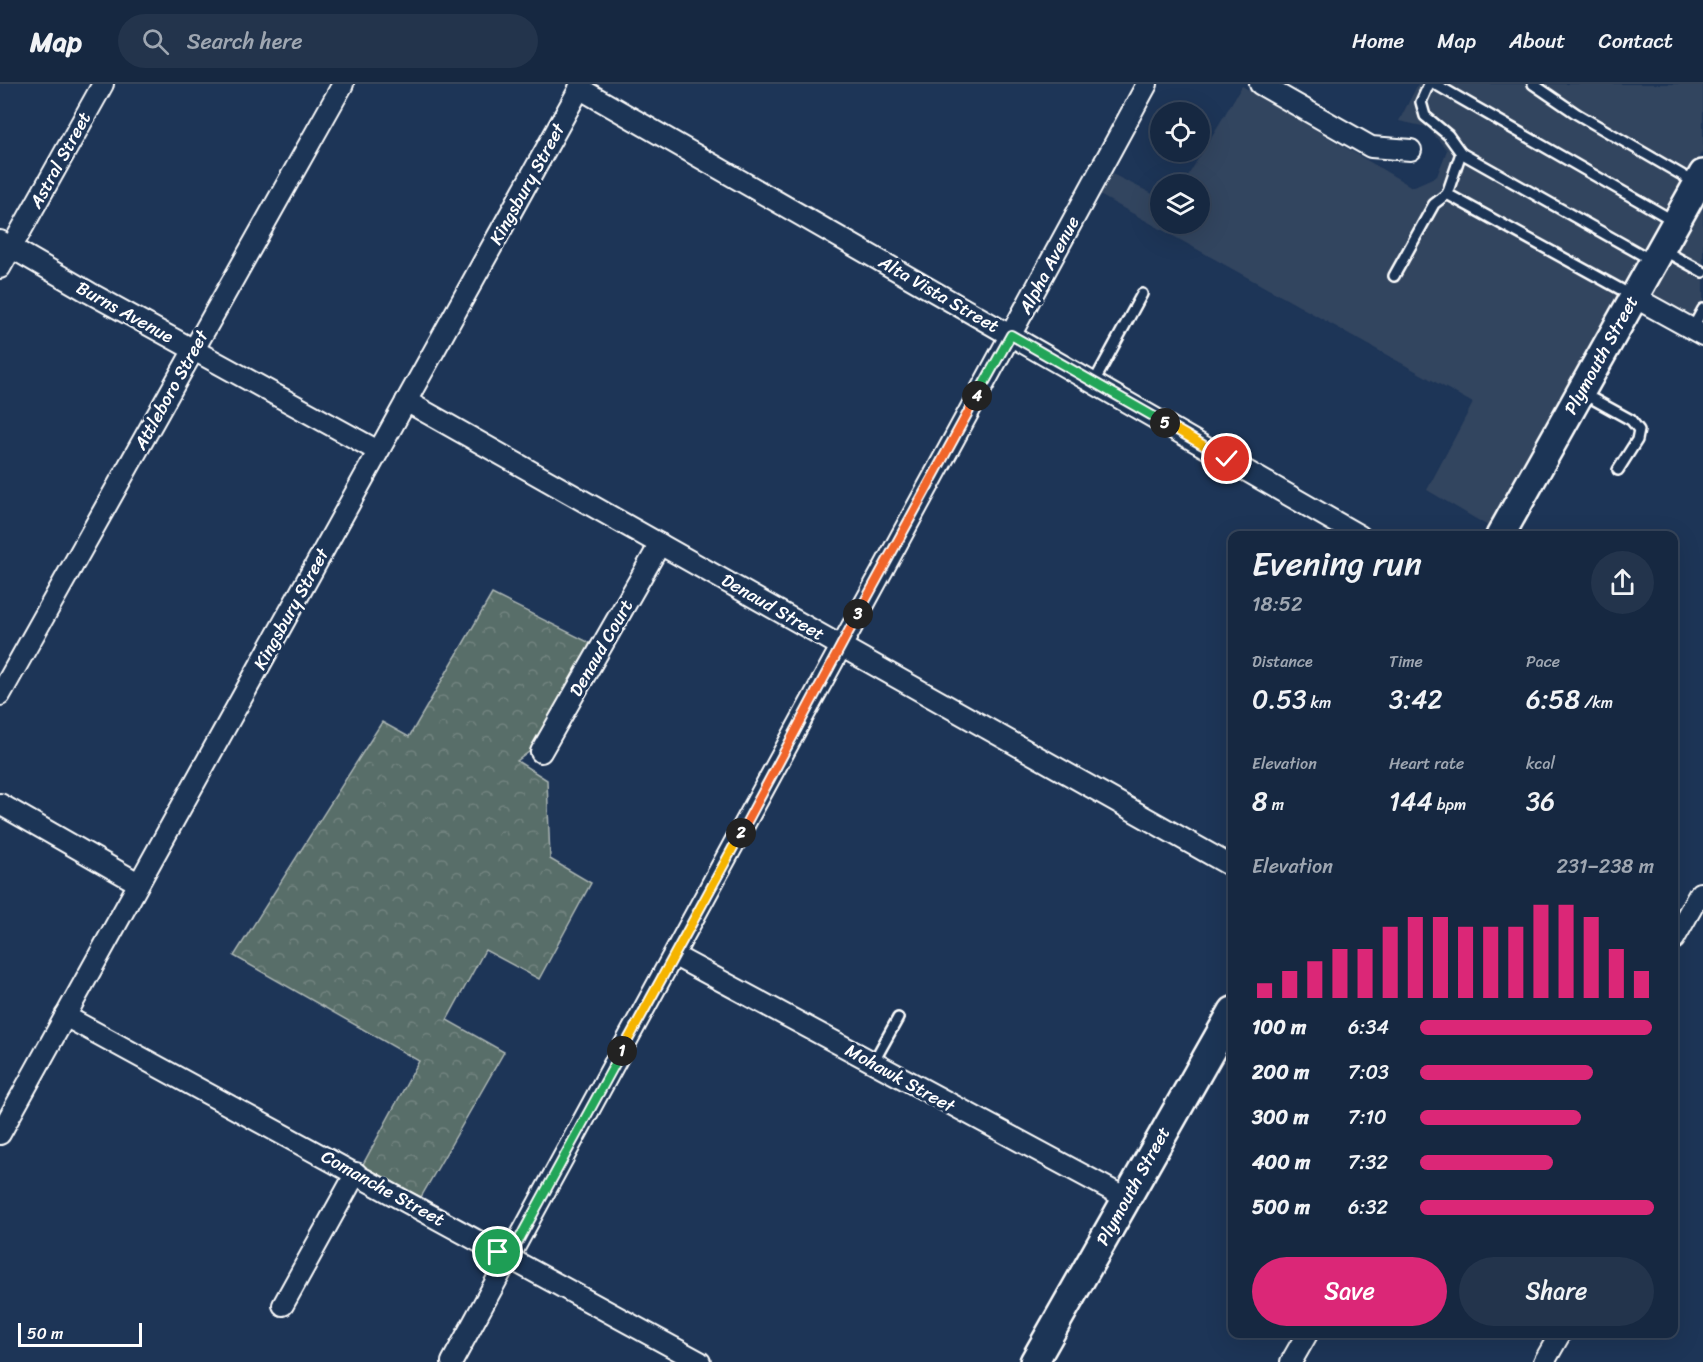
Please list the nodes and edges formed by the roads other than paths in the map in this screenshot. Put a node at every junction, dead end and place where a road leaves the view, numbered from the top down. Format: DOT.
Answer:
graph roads {
  1 [pos="103,84"];
  2 [pos="343,84"];
  3 [pos="1147,84"];
  4 [pos="1260,84"];
  5 [pos="1429,84"];
  6 [pos="1435,84"];
  7 [pos="1533,84"];
  8 [pos="581,86"];
  9 [pos="1412,150"];
  10 [pos="1461,153"];
  11 [pos="1700,179"];
  12 [pos="1447,194"];
  13 [pos="1676,222"];
  14 [pos="6,244"];
  15 [pos="1658,255"];
  16 [pos="0,268"];
  17 [pos="1703,272"];
  18 [pos="1394,276"];
  19 [pos="1142,294"];
  20 [pos="1634,297"];
  21 [pos="1703,309"];
  22 [pos="1697,332"];
  23 [pos="1011,335"];
  24 [pos="194,350"];
  25 [pos="1094,382"];
  26 [pos="1580,392"];
  27 [pos="406,401"];
  28 [pos="378,451"];
  29 [pos="1618,470"];
  30 [pos="1351,531"];
  31 [pos="1503,531"];
  32 [pos="660,544"];
  33 [pos="841,646"];
  34 [pos="0,696"];
  35 [pos="541,752"];
  36 [pos="0,804"];
  37 [pos="1228,864"];
  38 [pos="138,883"];
  39 [pos="1700,893"];
  40 [pos="1678,932"];
  41 [pos="675,956"];
  42 [pos="65,1016"];
  43 [pos="898,1018"];
  44 [pos="1228,1020"];
  45 [pos="873,1063"];
  46 [pos="0,1134"];
  47 [pos="356,1173"];
  48 [pos="1126,1198"];
  49 [pos="509,1258"];
  50 [pos="283,1305"];
  51 [pos="1305,1338"];
  52 [pos="1558,1338"];
  53 [pos="452,1362"];
  54 [pos="700,1362"];
  55 [pos="1034,1362"];
  56 [pos="1291,1362"];
  57 [pos="1544,1362"];
  1 -- 14 [label="street, Astral Street"];
  2 -- 24 [label="street, Attleboro Street"];
  3 -- 23 [label="street, Alpha Avenue"];
  4 -- 9 [label="street"];
  5 -- 10 [label="lane"];
  6 -- 13 [label="lane"];
  7 -- 11 [label="lane"];
  8 -- 23 [label="street, Alta Vista Street"];
  8 -- 27 [label="street, Kingsbury Street"];
  10 -- 12 [label="lane"];
  10 -- 15 [label="lane"];
  11 -- 13 [label="street, Plymouth Street"];
  12 -- 18 [label="lane"];
  12 -- 20 [label="lane"];
  13 -- 15 [label="street, Plymouth Street"];
  14 -- 16 [label="street, Astral Street"];
  14 -- 24 [label="street, Burns Avenue"];
  15 -- 17 [label="lane"];
  15 -- 20 [label="street, Plymouth Street"];
  19 -- 25 [label="lane"];
  20 -- 22 [label="street"];
  20 -- 26 [label="street, Plymouth Street"];
  21 -- 22 [label="lane"];
  23 -- 25 [label="street, Alta Vista Street"];
  23 -- 33 [label="street, Alpha Avenue"];
  24 -- 28 [label="street, Burns Avenue"];
  24 -- 34 [label="street, Attleboro Street"];
  25 -- 30 [label="street, Alta Vista Street"];
  26 -- 29 [label="lane"];
  26 -- 31 [label="street, Plymouth Street"];
  27 -- 28 [label="street, Kingsbury Street"];
  27 -- 32 [label="street, Denaud Street"];
  28 -- 38 [label="street, Kingsbury Street"];
  32 -- 33 [label="street, Denaud Street"];
  32 -- 35 [label="street, Denaud Court"];
  33 -- 37 [label="street, Denaud Street"];
  33 -- 41 [label="street, Alpha Avenue"];
  36 -- 38 [label="street"];
  38 -- 42 [label="street, Kingsbury Street"];
  39 -- 40 [label="street"];
  41 -- 45 [label="street, Mohawk Street"];
  41 -- 49 [label="street, Alpha Avenue"];
  42 -- 46 [label="street, Kingsbury Street"];
  42 -- 47 [label="street, Comanche Street"];
  43 -- 45 [label="lane"];
  44 -- 48 [label="street, Plymouth Street"];
  45 -- 48 [label="street, Mohawk Street"];
  47 -- 49 [label="street, Comanche Street"];
  47 -- 50 [label="street"];
  48 -- 55 [label="street, Plymouth Street"];
  49 -- 53 [label="street, Alpha Avenue"];
  49 -- 54 [label="street, Comanche Street"];
  51 -- 56 [label="street"];
  52 -- 57 [label="street"];
}
